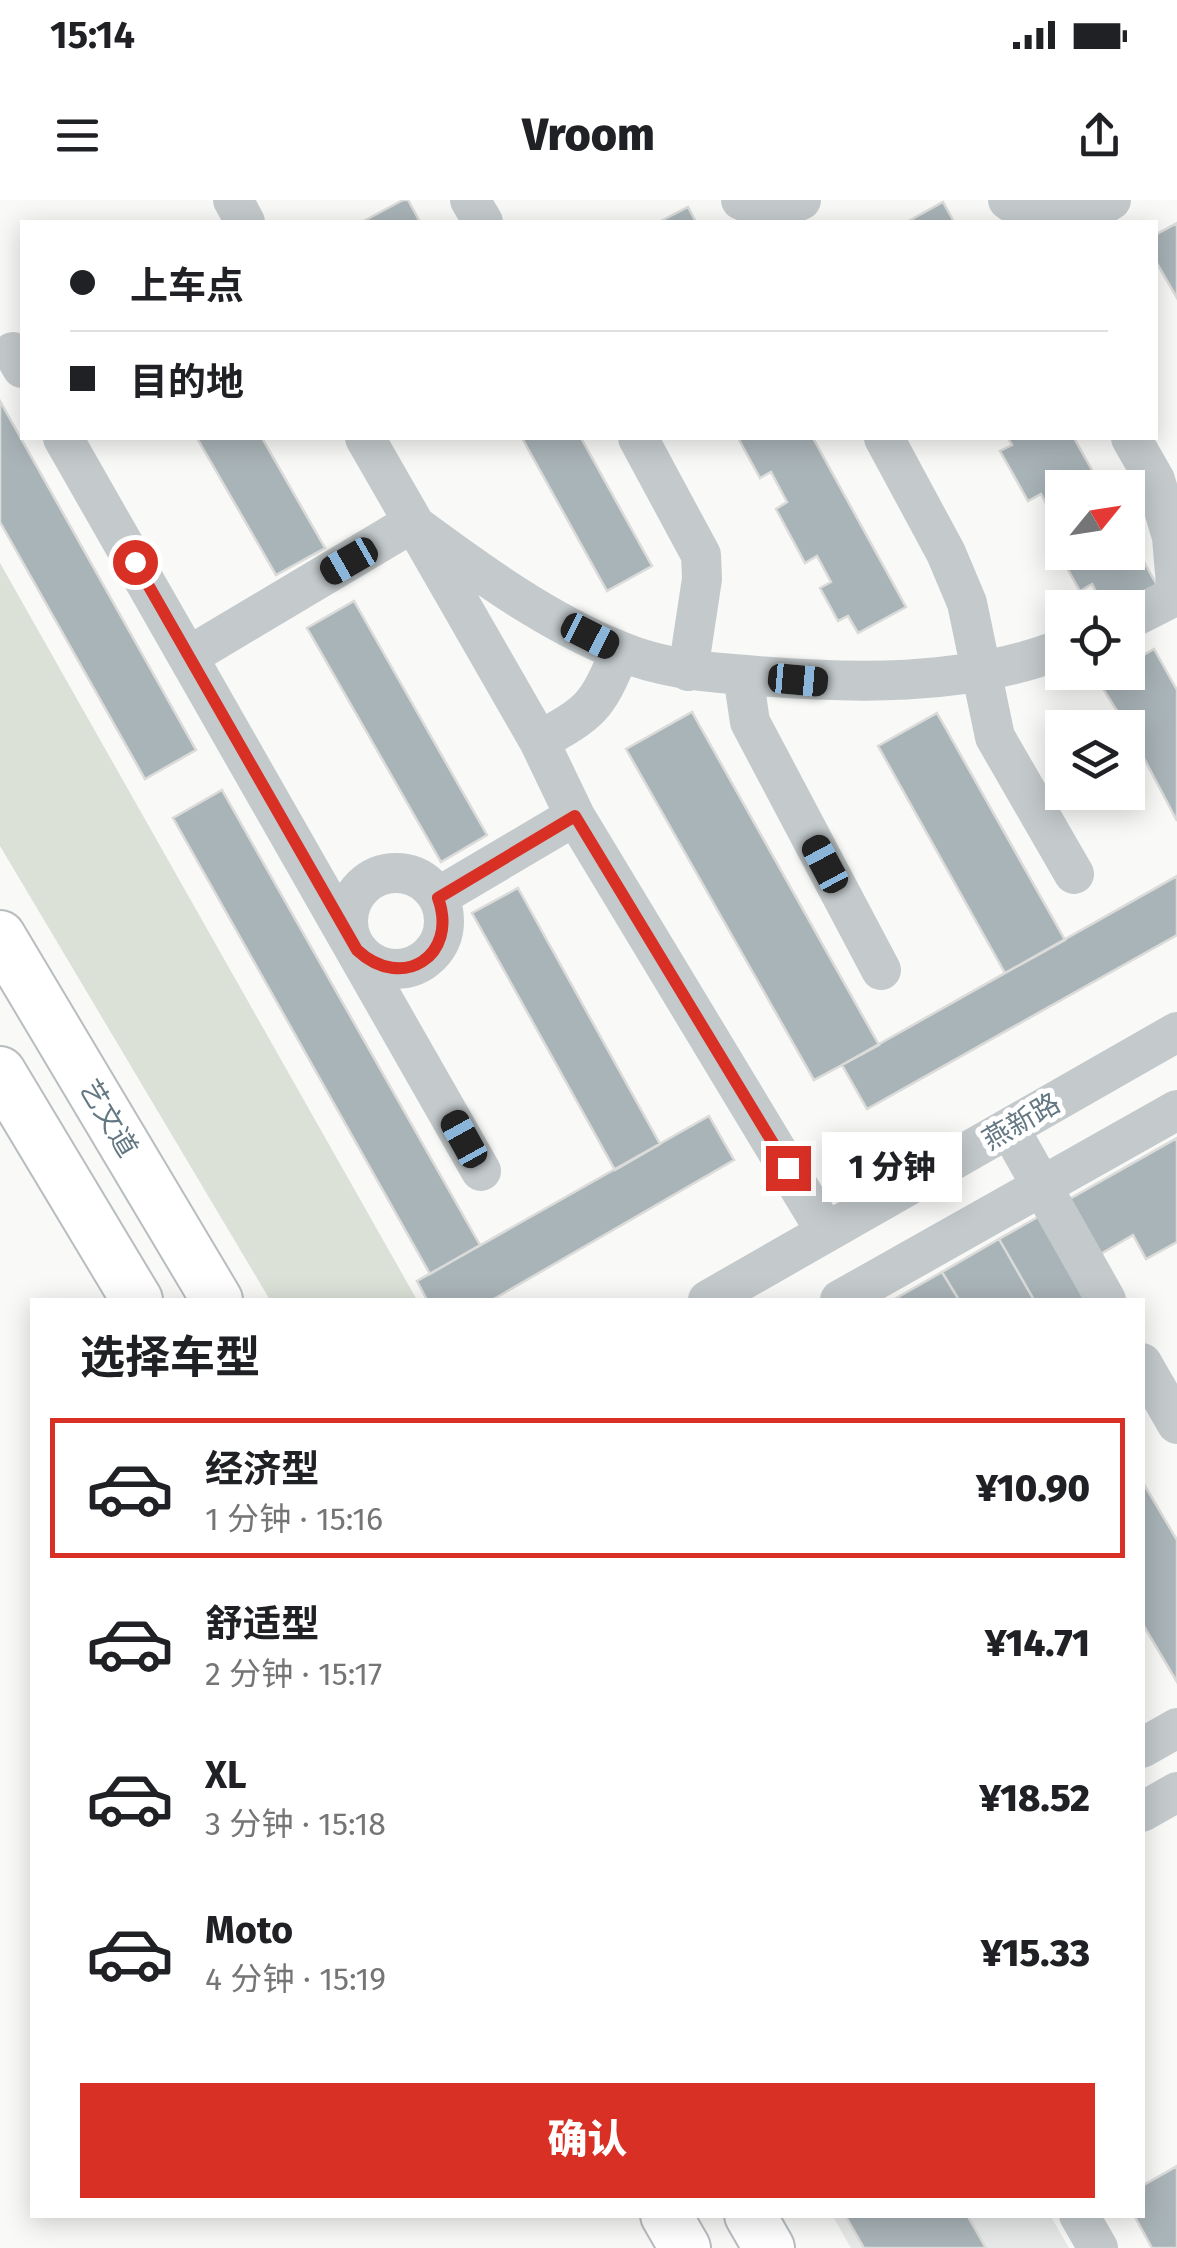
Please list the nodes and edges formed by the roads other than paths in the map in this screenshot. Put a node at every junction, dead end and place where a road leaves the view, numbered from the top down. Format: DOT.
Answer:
graph roads {
  1 [pos="741,200"];
  2 [pos="800,200"];
  3 [pos="1111,200"];
  4 [pos="1018,210"];
  5 [pos="64,440"];
  6 [pos="366,440"];
  7 [pos="639,440"];
  8 [pos="885,440"];
  9 [pos="1132,440"];
  10 [pos="412,523"];
  11 [pos="1177,596"];
  12 [pos="1145,612"];
  13 [pos="620,652"];
  14 [pos="1045,655"];
  15 [pos="190,656"];
  16 [pos="688,671"];
  17 [pos="980,672"];
  18 [pos="743,675"];
  19 [pos="539,741"];
  20 [pos="575,816"];
  21 [pos="1074,874"];
  22 [pos="438,898"];
  23 [pos="0,936"];
  24 [pos="357,950"];
  25 [pos="881,970"];
  26 [pos="1177,1032"];
  27 [pos="0,1072"];
  28 [pos="1177,1110"];
  29 [pos="1009,1128"];
  30 [pos="481,1171"];
  31 [pos="1042,1187"];
  32 [pos="826,1232"];
  33 [pos="720,1297"];
  34 [pos="136,1298"];
  35 [pos="216,1298"];
  36 [pos="844,1298"];
  37 [pos="1105,1298"];
  38 [pos="1177,1728"];
  39 [pos="1145,1746"];
  40 [pos="1177,1792"];
  41 [pos="1145,1810"];
  42 [pos="668,2218"];
  43 [pos="752,2218"];
  44 [pos="1081,2218"];
  45 [pos="684,2248"];
  46 [pos="769,2248"];
  47 [pos="1098,2248"];
  1 -- 2 [label="street"];
  3 -- 4 [label="street"];
  5 -- 15 [label="street"];
  6 -- 10 [label="street"];
  7 -- 16 [label="street"];
  8 -- 17 [label="street"];
  9 -- 11 [label="street"];
  10 -- 13 [label="street"];
  10 -- 15 [label="street"];
  10 -- 19 [label="street"];
  11 -- 12 [label="street"];
  13 -- 16 [label="street"];
  13 -- 19 [label="street"];
  14 -- 17 [label="street"];
  15 -- 24 [label="street"];
  16 -- 18 [label="street"];
  17 -- 18 [label="street"];
  17 -- 21 [label="street"];
  18 -- 25 [label="street"];
  19 -- 20 [label="street"];
  20 -- 22 [label="street"];
  20 -- 32 [label="street"];
  22 -- 24 [label="street"];
  22 -- 24 [label="street"];
  23 -- 35 [label="main road, 艺文道"];
  24 -- 30 [label="street"];
  26 -- 29 [label="street, 燕新路"];
  27 -- 34 [label="main road"];
  28 -- 31 [label="street"];
  29 -- 31 [label="street"];
  29 -- 32 [label="street, 燕新路"];
  31 -- 36 [label="street"];
  31 -- 37 [label="street"];
  32 -- 33 [label="street, 燕新路"];
  38 -- 39 [label="street"];
  40 -- 41 [label="street"];
  42 -- 45 [label="main road"];
  43 -- 46 [label="main road"];
  44 -- 47 [label="street"];
}
